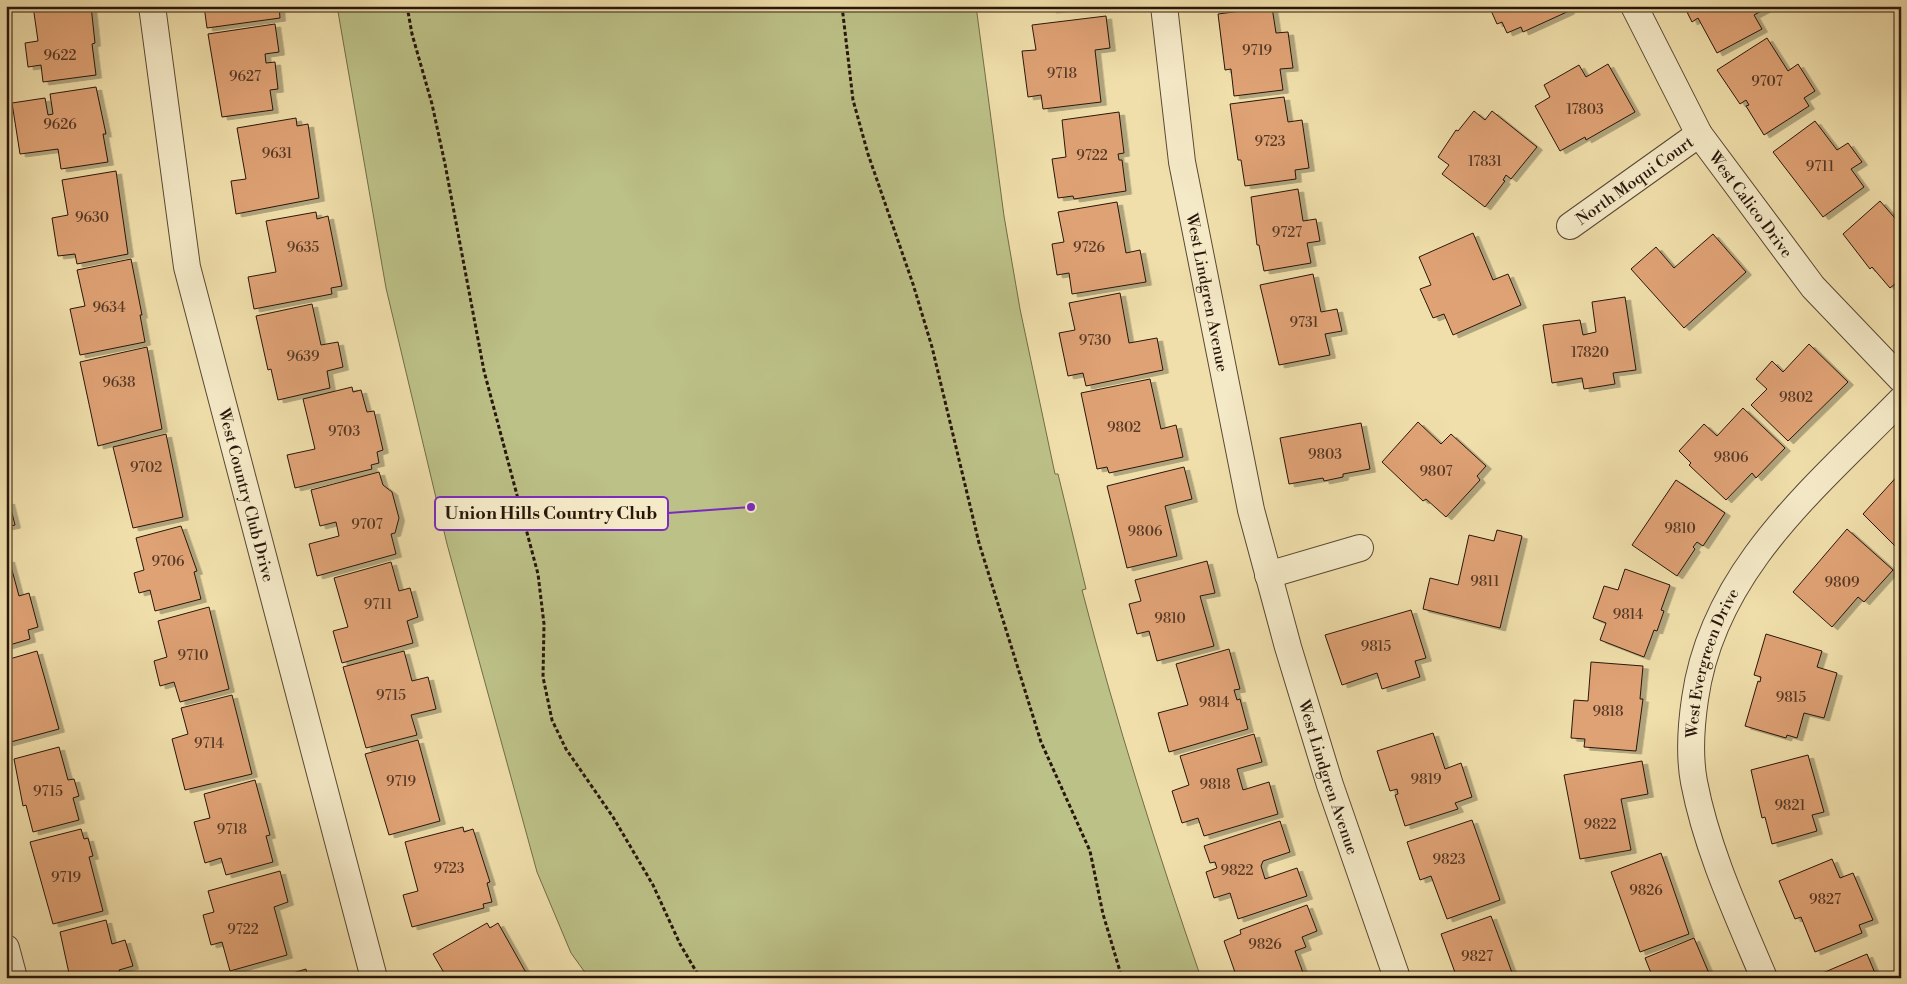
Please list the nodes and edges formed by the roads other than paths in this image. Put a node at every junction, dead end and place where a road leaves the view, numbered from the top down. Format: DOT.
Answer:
graph roads {
  1 [pos="152,6"];
  2 [pos="1164,6"];
  3 [pos="1634,6"];
  4 [pos="1698,134"];
  5 [pos="1570,226"];
  6 [pos="1901,379"];
  7 [pos="1901,400"];
  8 [pos="1360,548"];
  9 [pos="1268,574"];
  10 [pos="6,948"];
  11 [pos="14,978"];
  12 [pos="374,978"];
  13 [pos="1396,978"];
  14 [pos="1764,978"];
  1 -- 12 [label="street, West Country Club Drive"];
  2 -- 9 [label="street, West Lindgren Avenue"];
  3 -- 4 [label="street, West Calico Drive"];
  4 -- 5 [label="street, North Moqui Court"];
  4 -- 6 [label="street, West Calico Drive"];
  7 -- 14 [label="street, West Evergreen Drive"];
  8 -- 9 [label="street"];
  9 -- 13 [label="street, West Lindgren Avenue"];
  10 -- 11 [label="street"];
}
